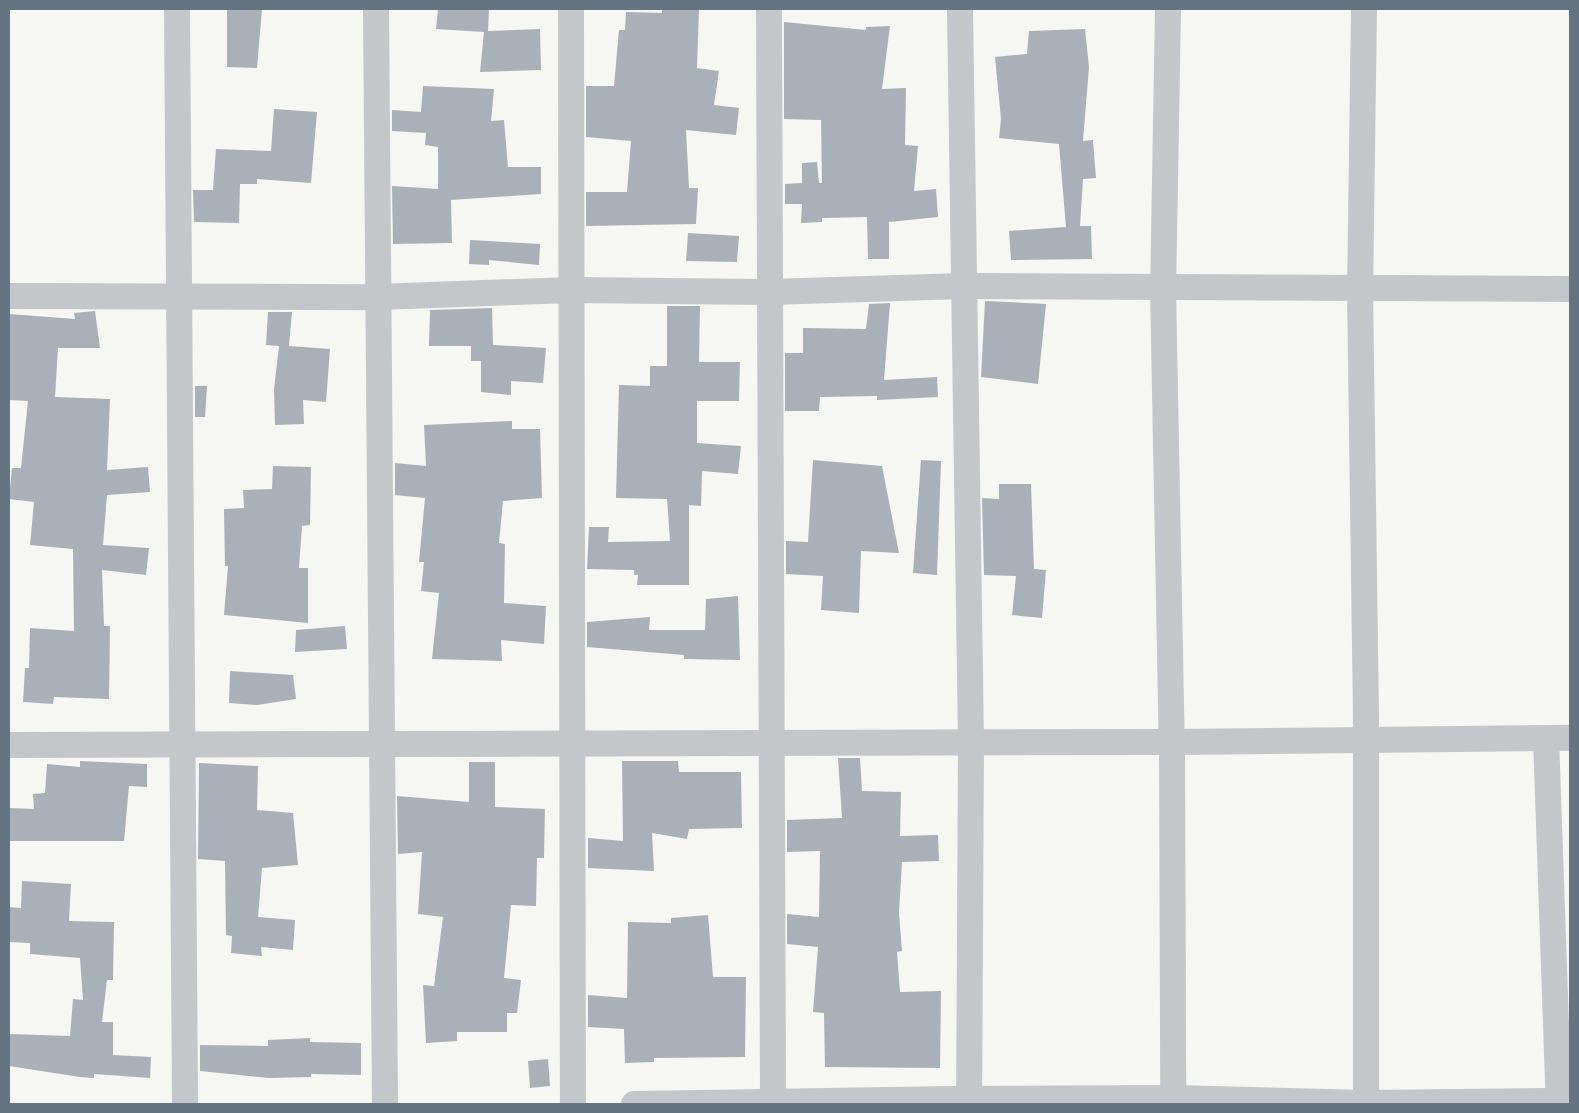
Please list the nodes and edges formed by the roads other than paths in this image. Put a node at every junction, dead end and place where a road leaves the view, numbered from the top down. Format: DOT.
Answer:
graph roads {
  1 [pos="177,9"];
  2 [pos="376,9"];
  3 [pos="571,9"];
  4 [pos="769,9"];
  5 [pos="960,9"];
  6 [pos="1168,9"];
  7 [pos="1364,9"];
  8 [pos="964,286"];
  9 [pos="1162,288"];
  10 [pos="1360,288"];
  11 [pos="571,290"];
  12 [pos="1570,290"];
  13 [pos="770,292"];
  14 [pos="178,295"];
  15 [pos="9,296"];
  16 [pos="377,297"];
  17 [pos="1558,738"];
  18 [pos="1366,740"];
  19 [pos="380,742"];
  20 [pos="771,742"];
  21 [pos="971,742"];
  22 [pos="1172,742"];
  23 [pos="183,743"];
  24 [pos="571,743"];
  25 [pos="9,745"];
  26 [pos="1173,1101"];
  27 [pos="969,1102"];
  28 [pos="1563,1102"];
  29 [pos="773,1103"];
  30 [pos="185,1104"];
  31 [pos="385,1104"];
  32 [pos="572,1104"];
  33 [pos="634,1104"];
  34 [pos="1366,1104"];
  1 -- 14 [label="street"];
  2 -- 16 [label="street"];
  3 -- 11 [label="street"];
  4 -- 13 [label="street"];
  5 -- 8 [label="street"];
  6 -- 9 [label="street"];
  7 -- 10 [label="street"];
  8 -- 9 [label="street"];
  8 -- 13 [label="street"];
  8 -- 21 [label="street"];
  9 -- 10 [label="street"];
  9 -- 22 [label="street"];
  10 -- 12 [label="street"];
  10 -- 18 [label="street"];
  11 -- 13 [label="street"];
  11 -- 16 [label="street"];
  11 -- 24 [label="street"];
  13 -- 20 [label="street"];
  14 -- 15 [label="street"];
  14 -- 16 [label="street"];
  14 -- 23 [label="street"];
  16 -- 19 [label="street"];
  17 -- 18 [label="street"];
  17 -- 28 [label="street"];
  18 -- 22 [label="street"];
  18 -- 34 [label="street"];
  19 -- 23 [label="street"];
  19 -- 24 [label="street"];
  19 -- 31 [label="street"];
  20 -- 21 [label="street"];
  20 -- 24 [label="street"];
  20 -- 29 [label="street"];
  21 -- 22 [label="street"];
  21 -- 27 [label="street"];
  22 -- 26 [label="street"];
  23 -- 25 [label="street"];
  23 -- 30 [label="street"];
  24 -- 32 [label="street"];
  26 -- 27 [label="street"];
  26 -- 34 [label="street"];
  27 -- 29 [label="street"];
  28 -- 34 [label="street"];
  29 -- 33 [label="street"];
}
